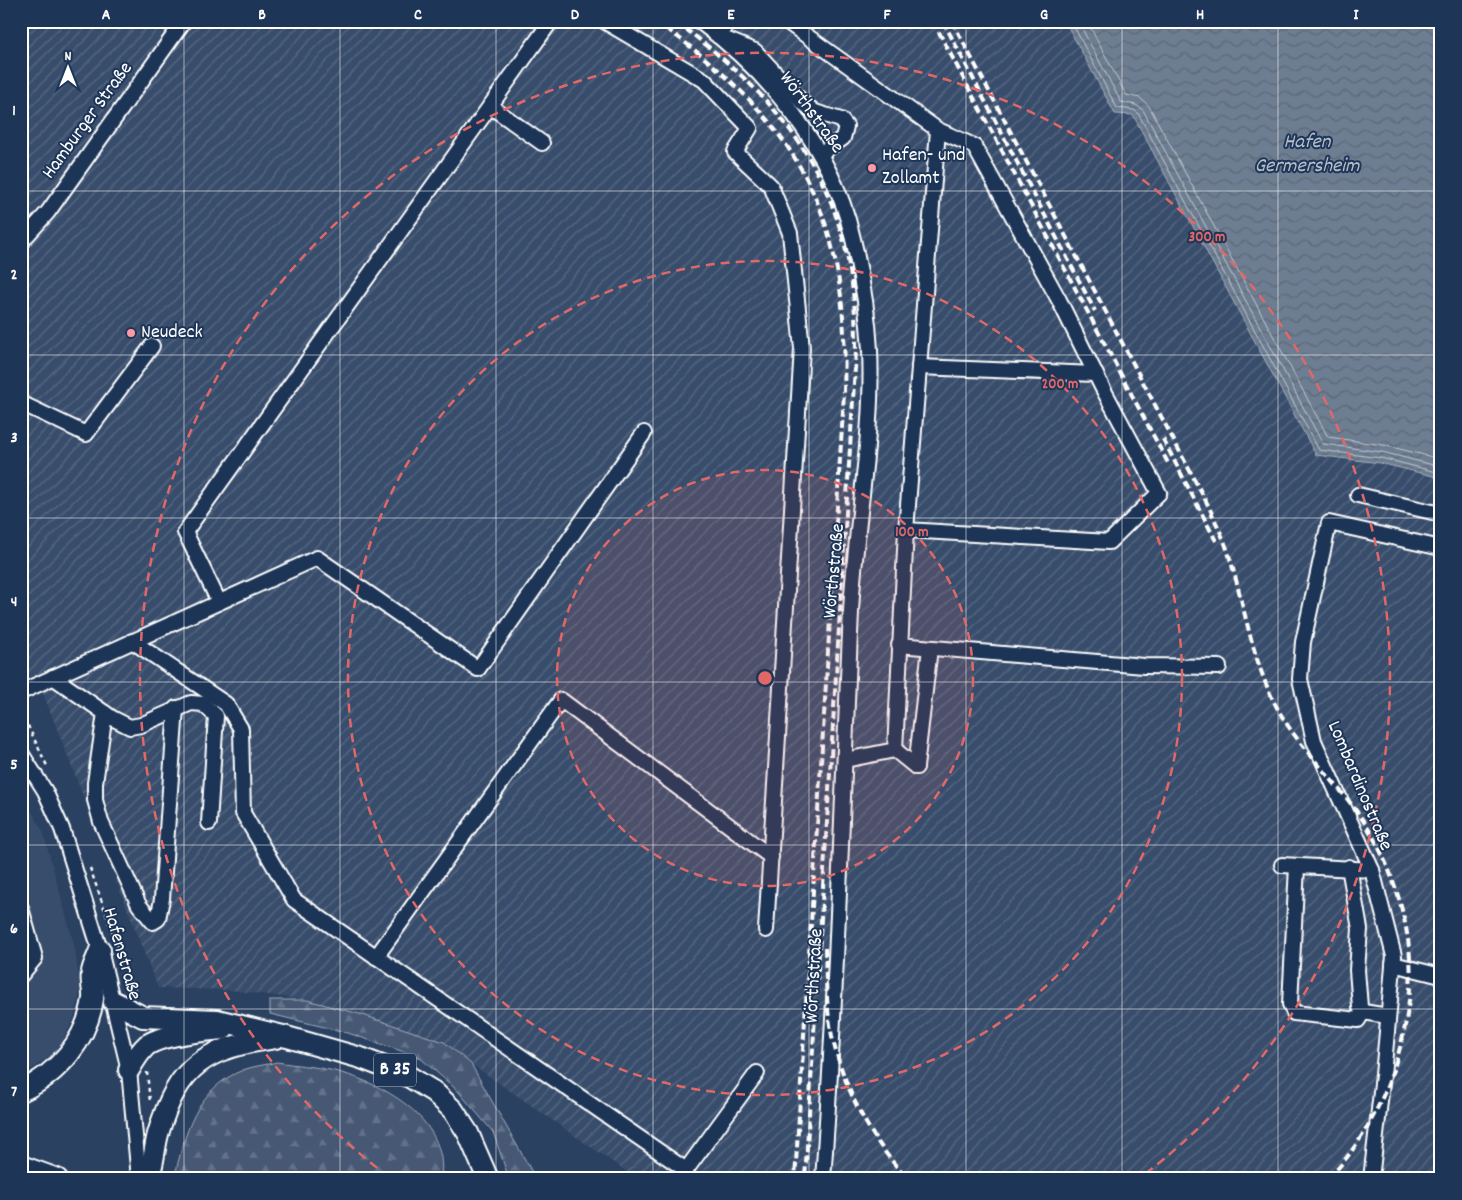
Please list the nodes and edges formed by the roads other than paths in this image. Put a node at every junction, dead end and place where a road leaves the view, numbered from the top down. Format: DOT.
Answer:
graph roads {
  1 [pos="184,21"];
  2 [pos="551,21"];
  3 [pos="604,21"];
  4 [pos="699,21"];
  5 [pos="730,21"];
  6 [pos="786,21"];
  7 [pos="718,36"];
  8 [pos="490,106"];
  9 [pos="938,130"];
  10 [pos="542,143"];
  11 [pos="820,154"];
  12 [pos="21,242"];
  13 [pos="152,346"];
  14 [pos="919,367"];
  15 [pos="1095,374"];
  16 [pos="21,403"];
  17 [pos="644,432"];
  18 [pos="1358,495"];
  19 [pos="1441,514"];
  20 [pos="906,530"];
  21 [pos="1441,548"];
  22 [pos="219,602"];
  23 [pos="132,642"];
  24 [pos="899,645"];
  25 [pos="930,648"];
  26 [pos="1218,667"];
  27 [pos="53,677"];
  28 [pos="21,692"];
  29 [pos="176,708"];
  30 [pos="105,713"];
  31 [pos="895,750"];
  32 [pos="21,753"];
  33 [pos="845,760"];
  34 [pos="209,823"];
  35 [pos="771,857"];
  36 [pos="1282,866"];
  37 [pos="1297,866"];
  38 [pos="1350,867"];
  39 [pos="1372,870"];
  40 [pos="21,908"];
  41 [pos="766,930"];
  42 [pos="100,950"];
  43 [pos="376,957"];
  44 [pos="1393,964"];
  45 [pos="21,975"];
  46 [pos="1441,976"];
  47 [pos="114,1002"];
  48 [pos="1363,1012"];
  49 [pos="1388,1016"];
  50 [pos="245,1027"];
  51 [pos="286,1037"];
  52 [pos="129,1070"];
  53 [pos="757,1073"];
  54 [pos="21,1091"];
  55 [pos="473,1146"];
  56 [pos="21,1166"];
  57 [pos="57,1179"];
  58 [pos="139,1179"];
  59 [pos="148,1179"];
  60 [pos="471,1179"];
  61 [pos="488,1179"];
  62 [pos="823,1179"];
  63 [pos="1371,1179"];
  1 -- 12 [label="street, Hamburger Straße"];
  2 -- 8 [label="street"];
  3 -- 35 [label="street"];
  4 -- 7 [label="street, Wörthstraße"];
  5 -- 7 [label="street"];
  6 -- 9 [label="street"];
  7 -- 11 [label="street, Wörthstraße"];
  7 -- 11 [label="street"];
  8 -- 10 [label="street"];
  8 -- 22 [label="street"];
  9 -- 14 [label="street"];
  9 -- 15 [label="street"];
  11 -- 33 [label="street, Wörthstraße"];
  13 -- 16 [label="street"];
  14 -- 15 [label="street"];
  14 -- 20 [label="street"];
  15 -- 20 [label="street"];
  17 -- 22 [label="street"];
  18 -- 19 [label="street"];
  20 -- 24 [label="street"];
  21 -- 39 [label="street, Lombardinostraße"];
  22 -- 23 [label="street"];
  23 -- 27 [label="street"];
  23 -- 43 [label="street"];
  24 -- 25 [label="street"];
  24 -- 31 [label="street"];
  25 -- 26 [label="street"];
  25 -- 31 [label="street"];
  27 -- 28 [label="street"];
  27 -- 30 [label="street"];
  29 -- 30 [label="street"];
  29 -- 30 [label="street"];
  29 -- 34 [label="street"];
  31 -- 33 [label="street"];
  32 -- 42 [label="street, Hafenstraße"];
  33 -- 62 [label="street, Wörthstraße"];
  35 -- 41 [label="street"];
  35 -- 43 [label="street"];
  36 -- 37 [label="street"];
  37 -- 38 [label="street"];
  37 -- 48 [label="street"];
  38 -- 39 [label="street"];
  38 -- 48 [label="street"];
  39 -- 44 [label="street, Lombardinostraße"];
  40 -- 45 [label="street"];
  42 -- 47 [label="street, Hafenstraße"];
  42 -- 54 [label="highway"];
  43 -- 53 [label="street"];
  44 -- 46 [label="street"];
  44 -- 49 [label="street, Lombardinostraße"];
  47 -- 50 [label="highway, B 35"];
  47 -- 52 [label="street, Hafenstraße"];
  48 -- 49 [label="street"];
  49 -- 63 [label="street, Lombardinostraße"];
  50 -- 51 [label="highway, B 35"];
  50 -- 52 [label="highway, B 35"];
  51 -- 55 [label="highway, B 35"];
  51 -- 59 [label="highway, B 35"];
  52 -- 58 [label="street, Hafenstraße"];
  55 -- 60 [label="highway, B 35"];
  55 -- 61 [label="highway, B 35"];
  56 -- 57 [label="highway"];
}
